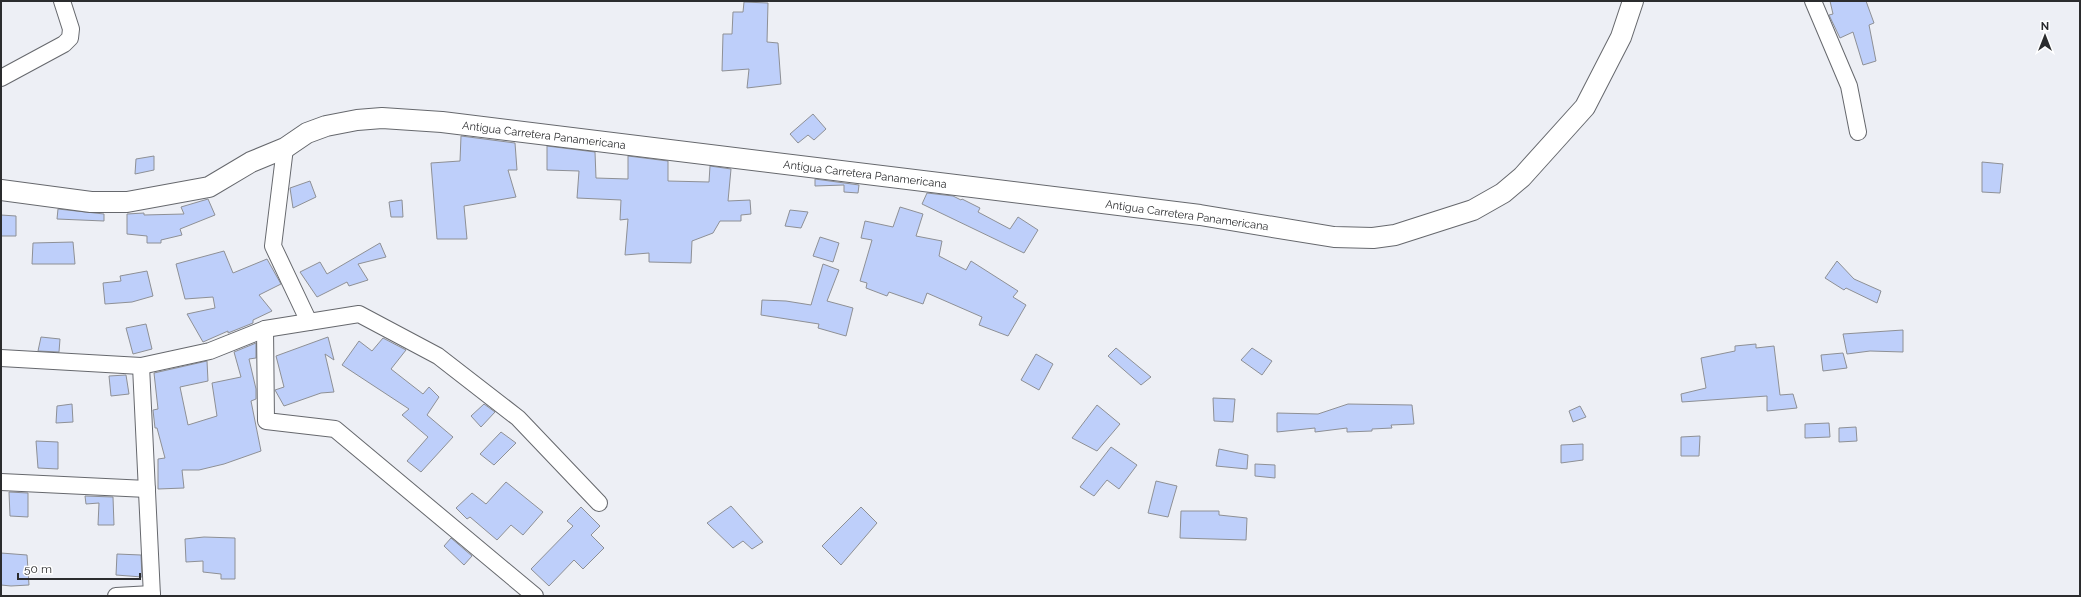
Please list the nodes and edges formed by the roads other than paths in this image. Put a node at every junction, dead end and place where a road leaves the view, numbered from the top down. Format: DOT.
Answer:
graph roads {
  1 [pos="62,1"];
  2 [pos="1632,1"];
  3 [pos="1812,1"];
  4 [pos="1,78"];
  5 [pos="1858,132"];
  6 [pos="284,148"];
  7 [pos="1,190"];
  8 [pos="309,322"];
  9 [pos="265,329"];
  10 [pos="1,358"];
  11 [pos="141,366"];
  12 [pos="1,482"];
  13 [pos="147,489"];
  14 [pos="599,503"];
  15 [pos="152,595"];
  16 [pos="116,596"];
  17 [pos="535,596"];
  1 -- 4 [label="street"];
  2 -- 6 [label="street, Antigua Carretera Panamericana"];
  3 -- 5 [label="street"];
  6 -- 7 [label="street, Antigua Carretera Panamericana"];
  6 -- 8 [label="street"];
  8 -- 9 [label="street"];
  8 -- 14 [label="street"];
  9 -- 11 [label="street"];
  9 -- 17 [label="street"];
  10 -- 11 [label="street"];
  11 -- 13 [label="street"];
  12 -- 13 [label="street"];
  13 -- 15 [label="street"];
  15 -- 16 [label="street"];
}
